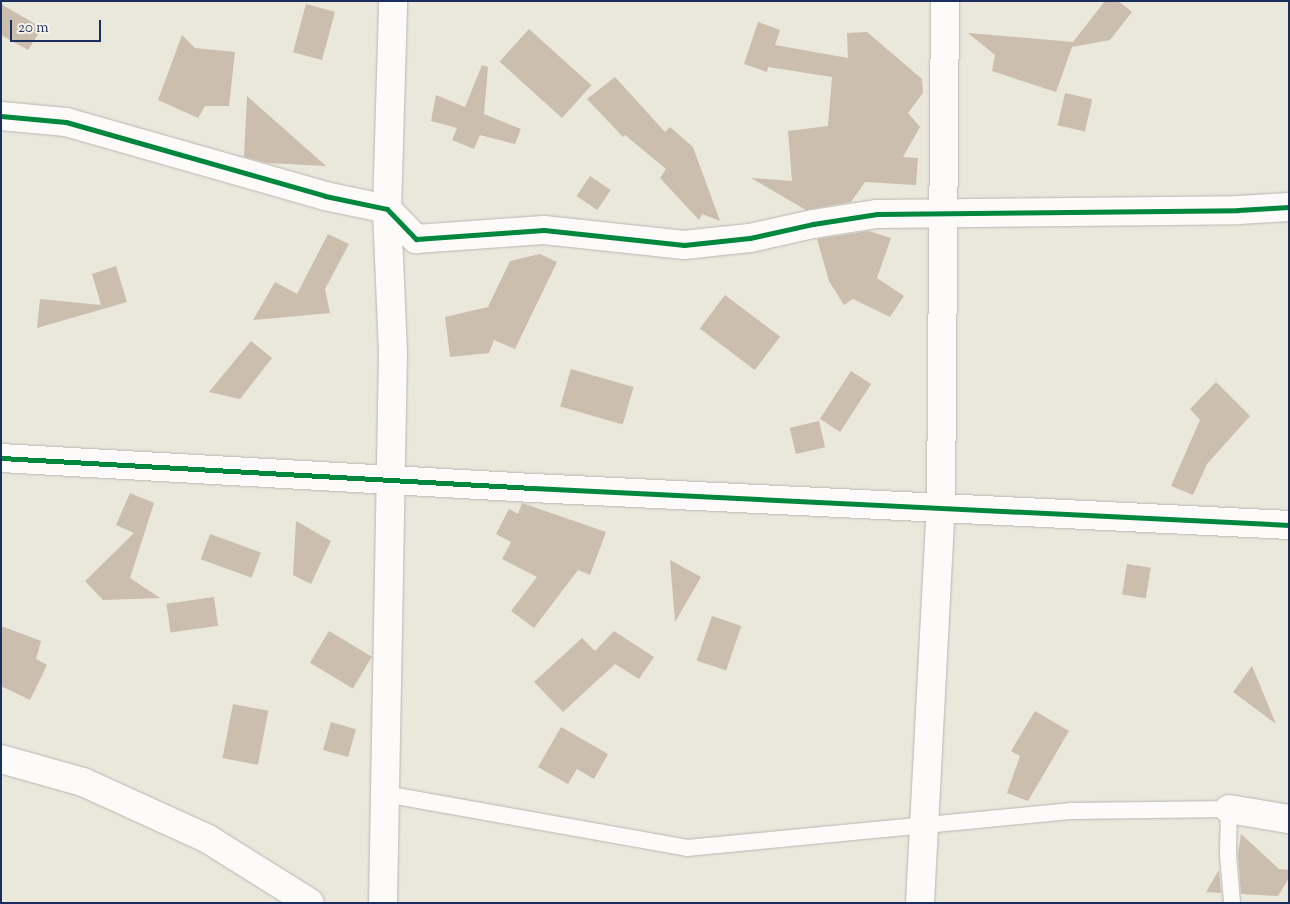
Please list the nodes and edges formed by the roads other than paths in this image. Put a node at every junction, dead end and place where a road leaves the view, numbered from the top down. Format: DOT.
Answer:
graph roads {
  1 [pos="393,1"];
  2 [pos="945,1"];
  3 [pos="1,116"];
  4 [pos="1289,207"];
  5 [pos="387,209"];
  6 [pos="942,214"];
  7 [pos="1,458"];
  8 [pos="391,480"];
  9 [pos="941,508"];
  10 [pos="1289,524"];
  11 [pos="1,759"];
  12 [pos="385,794"];
  13 [pos="1229,809"];
  14 [pos="1289,819"];
  15 [pos="924,827"];
  16 [pos="310,903"];
  17 [pos="383,903"];
  18 [pos="920,903"];
  19 [pos="1232,903"];
  1 -- 5 [label="street"];
  2 -- 6 [label="street"];
  3 -- 5 [label="street"];
  4 -- 6 [label="street"];
  5 -- 6 [label="street"];
  5 -- 8 [label="street"];
  6 -- 9 [label="street"];
  7 -- 8 [label="street"];
  8 -- 9 [label="street"];
  8 -- 12 [label="street"];
  9 -- 10 [label="street"];
  9 -- 15 [label="street"];
  11 -- 16 [label="street"];
  12 -- 15 [label="lane"];
  12 -- 17 [label="street"];
  13 -- 14 [label="street"];
  13 -- 15 [label="lane"];
  13 -- 19 [label="lane"];
  15 -- 18 [label="street"];
}
